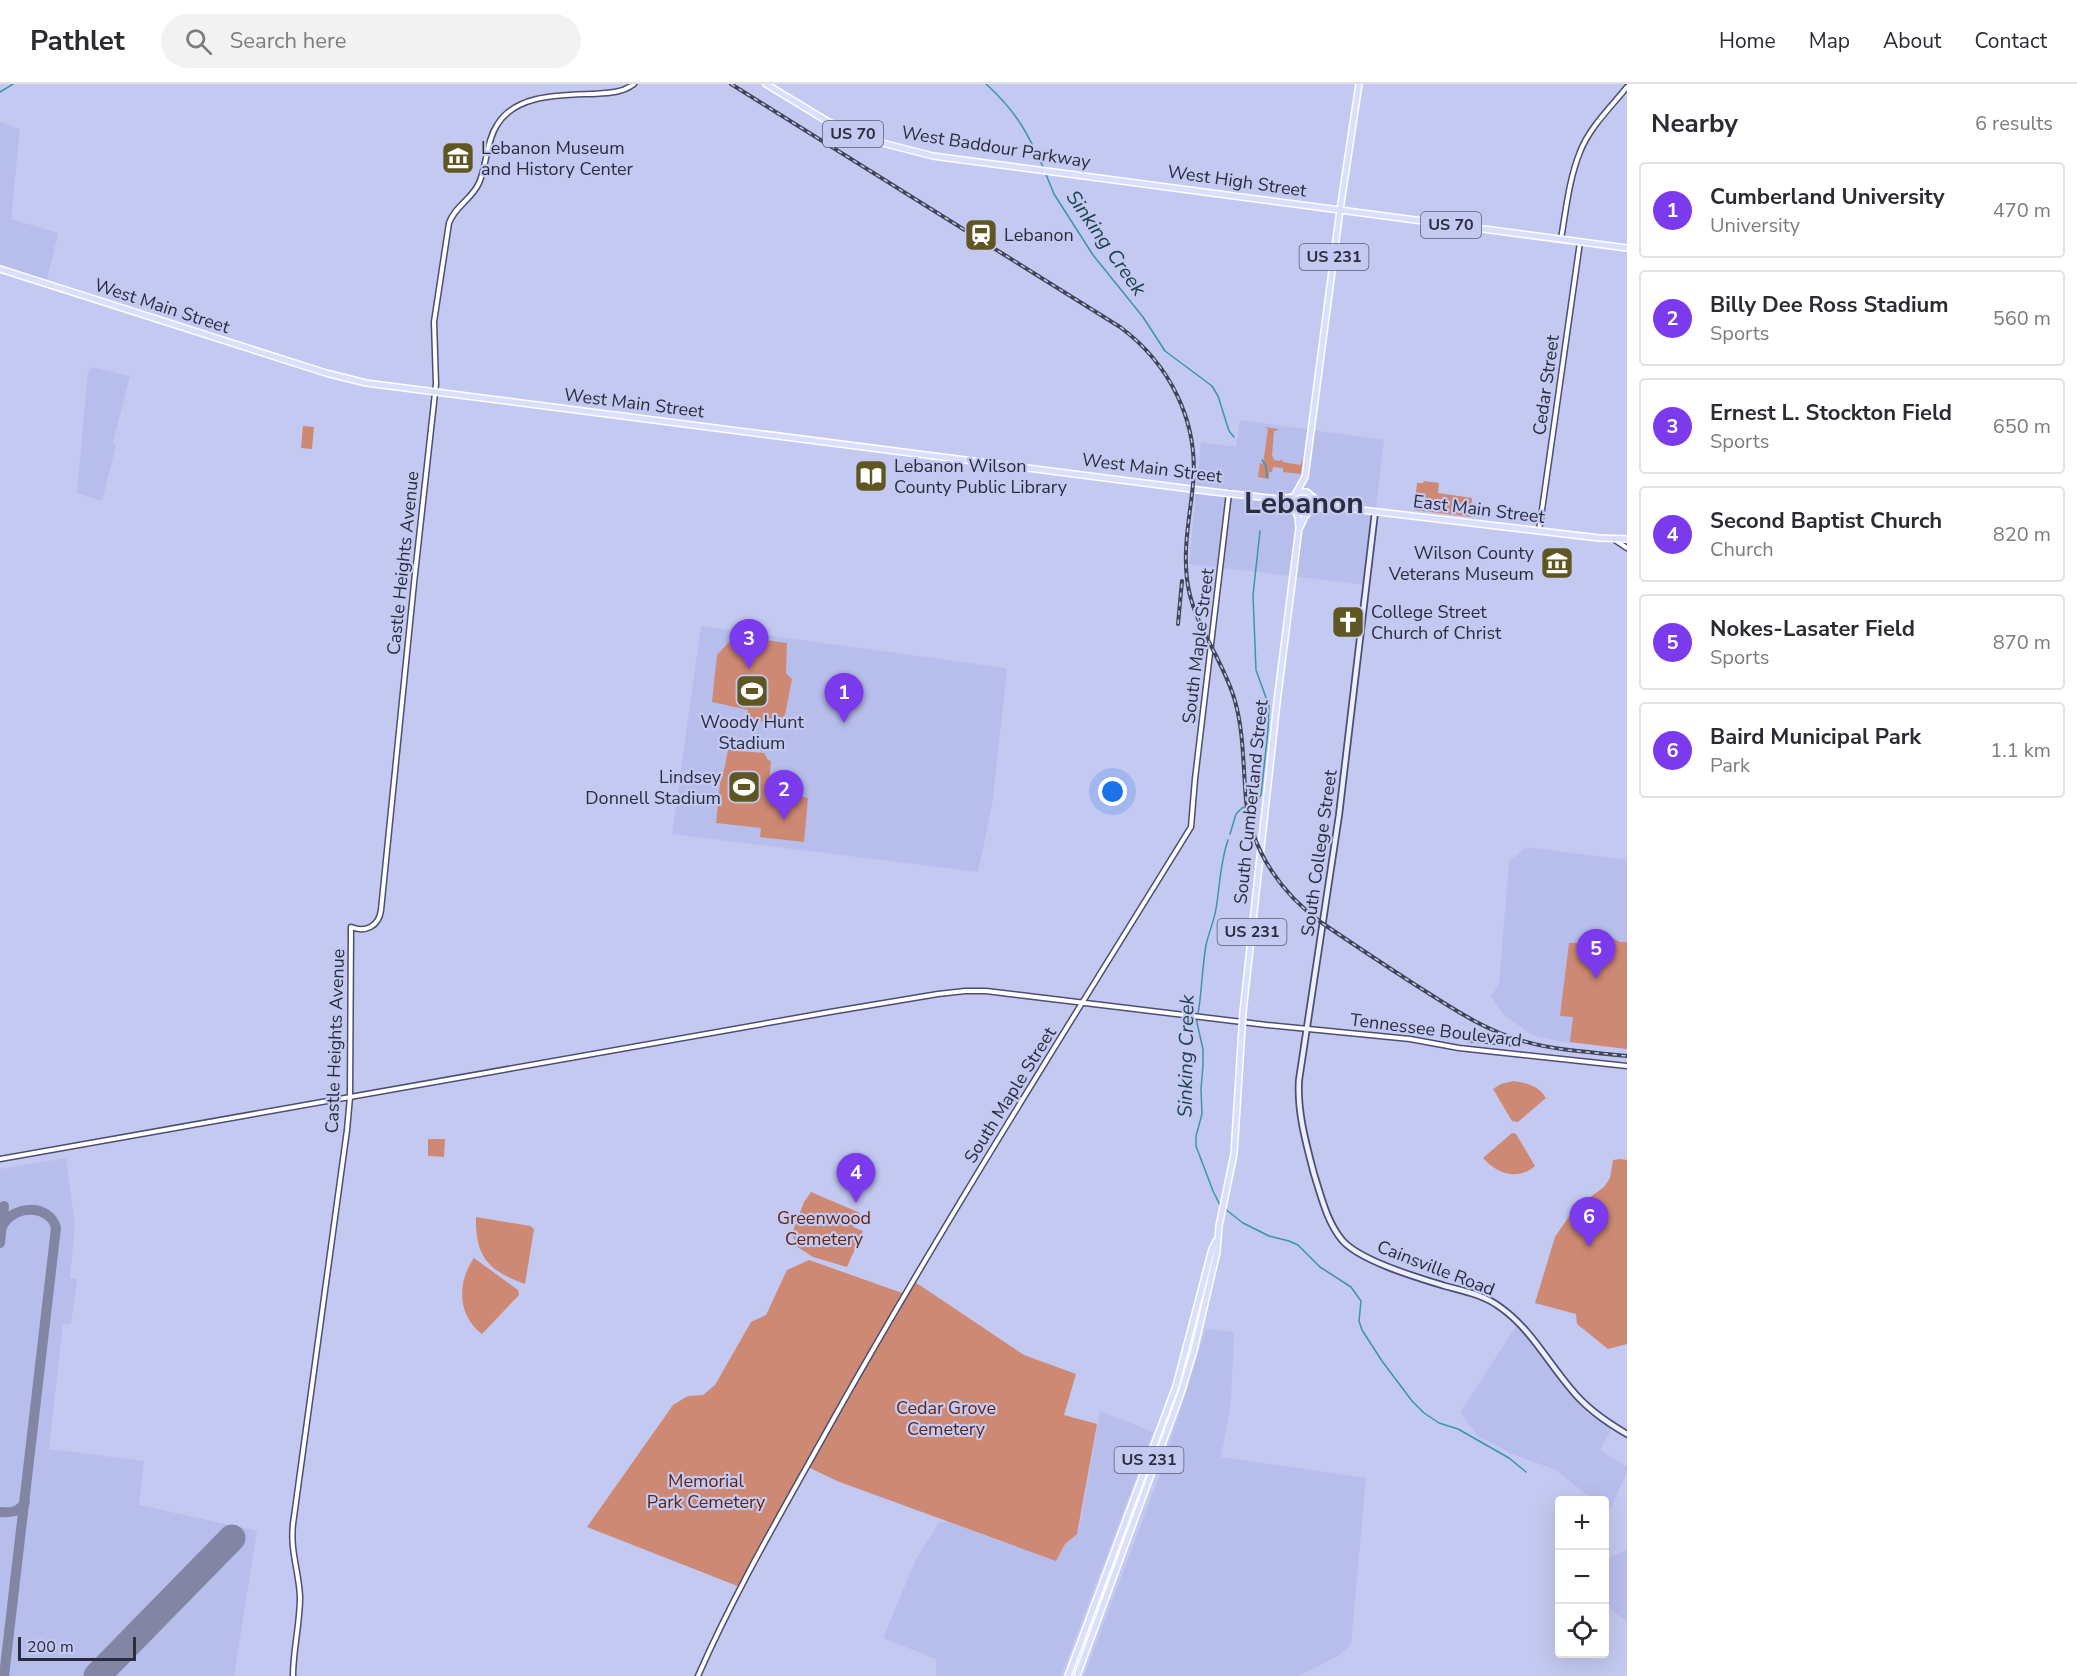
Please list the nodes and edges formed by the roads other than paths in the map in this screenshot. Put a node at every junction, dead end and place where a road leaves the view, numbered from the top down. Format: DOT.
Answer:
graph roads {
  1 [pos="634,84"];
  2 [pos="766,84"];
  3 [pos="1359,84"];
  4 [pos="1627,87"];
  5 [pos="1129,182"];
  6 [pos="1340,210"];
  7 [pos="1561,240"];
  8 [pos="1580,242"];
  9 [pos="1627,248"];
  10 [pos="0,269"];
  11 [pos="435,393"];
  12 [pos="1305,477"];
  13 [pos="1298,492"];
  14 [pos="1229,493"];
  15 [pos="1311,495"];
  16 [pos="1292,497"];
  17 [pos="1279,500"];
  18 [pos="1328,506"];
  19 [pos="1294,509"];
  20 [pos="1310,511"];
  21 [pos="1376,512"];
  22 [pos="1299,528"];
  23 [pos="1539,531"];
  24 [pos="1614,539"];
  25 [pos="1627,539"];
  26 [pos="1627,548"];
  27 [pos="1083,1002"];
  28 [pos="1243,1022"];
  29 [pos="1307,1029"];
  30 [pos="1627,1066"];
  31 [pos="350,1097"];
  32 [pos="0,1159"];
  33 [pos="1321,1196"];
  34 [pos="1217,1240"];
  35 [pos="1627,1434"];
  36 [pos="292,1676"];
  37 [pos="698,1676"];
  38 [pos="1068,1676"];
  39 [pos="1077,1676"];
  1 -- 11 [label="street"];
  2 -- 5 [label="main road, West Baddour Parkway / US 70"];
  3 -- 6 [label="main road, US 231"];
  4 -- 7 [label="street"];
  5 -- 6 [label="main road, West High Street / US 70"];
  6 -- 7 [label="main road, US 70"];
  6 -- 12 [label="main road, US 231"];
  7 -- 8 [label="main road, US 70"];
  8 -- 9 [label="main road, US 70"];
  8 -- 23 [label="street, Cedar Street"];
  10 -- 11 [label="main road, West Main Street"];
  11 -- 14 [label="main road, West Main Street"];
  11 -- 31 [label="street, Castle Heights Avenue"];
  12 -- 13 [label="main road, US 231"];
  12 -- 15 [label="main road, US 231"];
  13 -- 15 [label="main road"];
  13 -- 16 [label="main road, US 231"];
  14 -- 17 [label="main road, West Main Street"];
  14 -- 27 [label="street, South Maple Street"];
  15 -- 18 [label="main road, East Main Street"];
  15 -- 20 [label="main road, US 231"];
  16 -- 17 [label="main road, West Main Street"];
  16 -- 19 [label="main road, US 231"];
  17 -- 19 [label="main road, West Main Street"];
  18 -- 20 [label="main road, East Main Street"];
  18 -- 21 [label="main road, East Main Street"];
  19 -- 20 [label="main road"];
  19 -- 22 [label="main road, South Cumberland Street / US 231"];
  20 -- 22 [label="main road"];
  21 -- 23 [label="main road, East Main Street"];
  21 -- 29 [label="main road, South College Street"];
  22 -- 28 [label="main road, South Cumberland Street / US 231"];
  23 -- 24 [label="main road, East Main Street"];
  24 -- 25 [label="main road, East Main Street"];
  24 -- 26 [label="street"];
  27 -- 28 [label="street, Tennessee Boulevard"];
  27 -- 31 [label="street, Tennessee Boulevard"];
  27 -- 37 [label="street, South Maple Street"];
  28 -- 29 [label="street, Tennessee Boulevard"];
  28 -- 34 [label="main road, South Cumberland Street / US 231"];
  29 -- 30 [label="street, Tennessee Boulevard"];
  29 -- 33 [label="main road, South College Street"];
  31 -- 32 [label="street, Tennessee Boulevard"];
  31 -- 36 [label="street, Castle Heights Avenue"];
  33 -- 35 [label="main road, Cainsville Road"];
  34 -- 38 [label="main road, South Cumberland Street / US 231"];
  34 -- 39 [label="main road, South Cumberland Street / US 231"];
}
